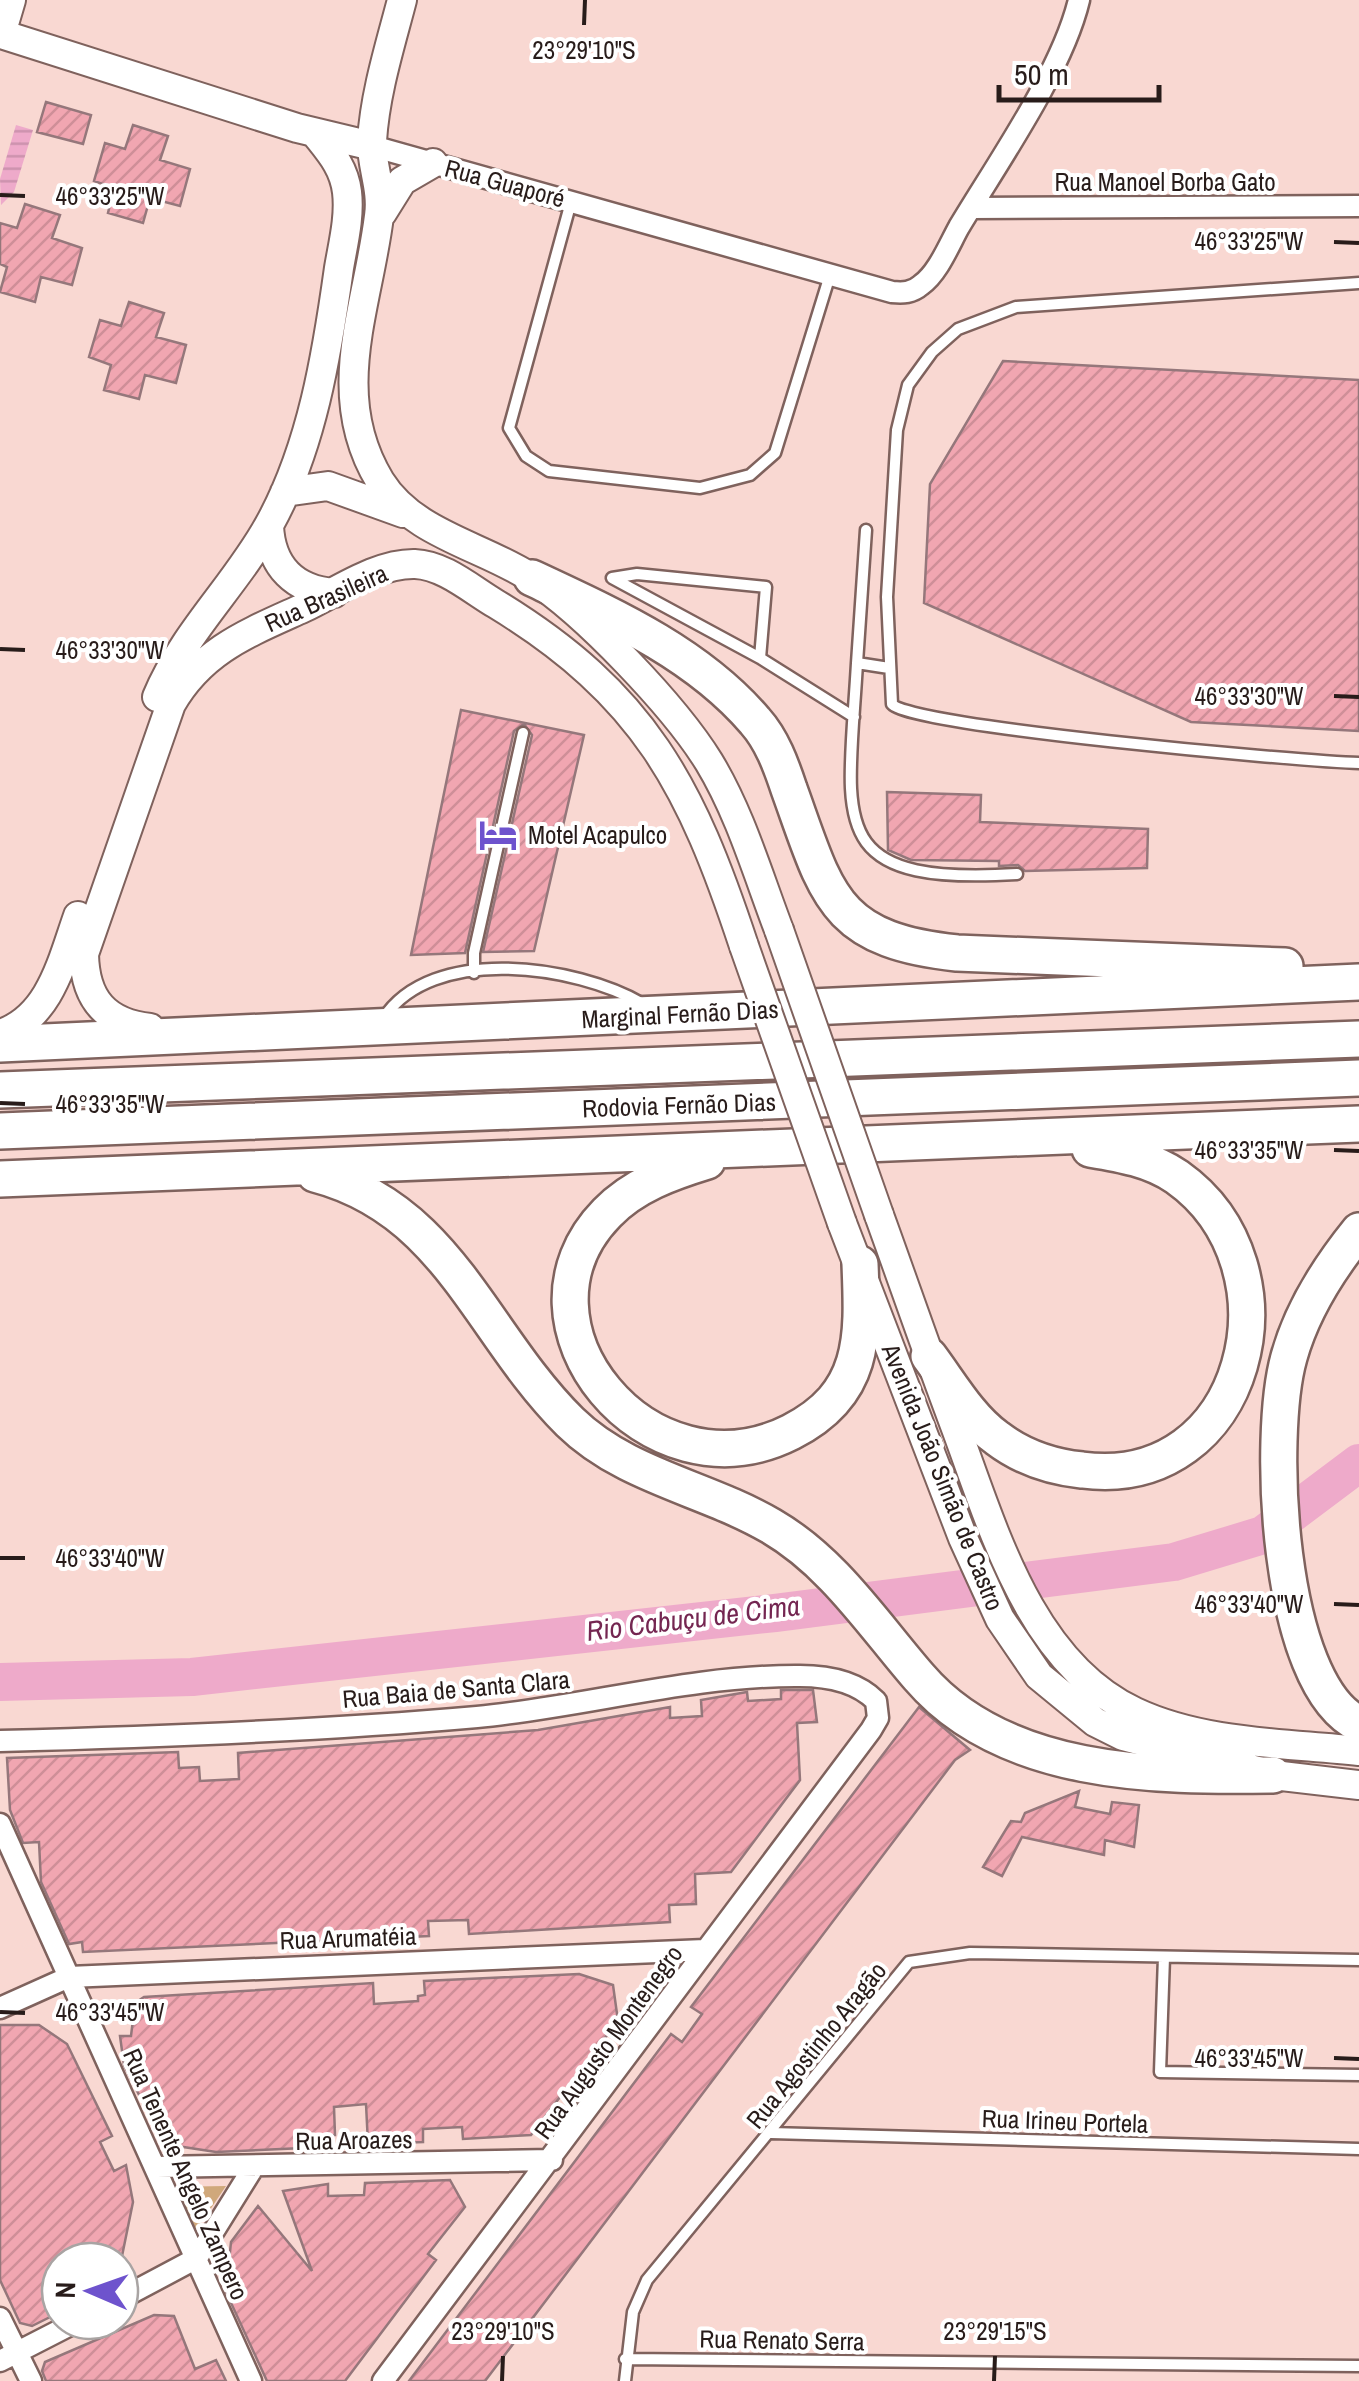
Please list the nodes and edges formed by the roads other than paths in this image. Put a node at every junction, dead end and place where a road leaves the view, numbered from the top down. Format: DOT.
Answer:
graph roads {
  1 [pos="11,0"];
  2 [pos="402,0"];
  3 [pos="1079,0"];
  4 [pos="0,35"];
  5 [pos="315,133"];
  6 [pos="372,146"];
  7 [pos="433,163"];
  8 [pos="572,200"];
  9 [pos="1359,206"];
  10 [pos="971,208"];
  11 [pos="379,219"];
  12 [pos="830,274"];
  13 [pos="1359,284"];
  14 [pos="285,492"];
  15 [pos="404,514"];
  16 [pos="268,526"];
  17 [pos="866,530"];
  18 [pos="532,578"];
  19 [pos="334,593"];
  20 [pos="760,658"];
  21 [pos="857,663"];
  22 [pos="889,668"];
  23 [pos="854,717"];
  24 [pos="523,732"];
  25 [pos="1359,763"];
  26 [pos="1016,874"];
  27 [pos="744,946"];
  28 [pos="474,973"];
  29 [pos="1359,980"];
  30 [pos="661,1015"];
  31 [pos="376,1030"];
  32 [pos="0,1034"];
  33 [pos="202,1034"];
  34 [pos="1359,1038"];
  35 [pos="0,1044"];
  36 [pos="1359,1078"];
  37 [pos="94,1086"];
  38 [pos="0,1090"];
  39 [pos="1359,1124"];
  40 [pos="0,1131"];
  41 [pos="1020,1136"];
  42 [pos="748,1148"];
  43 [pos="285,1166"];
  44 [pos="0,1179"];
  45 [pos="1359,1231"];
  46 [pos="860,1264"];
  47 [pos="929,1356"];
  48 [pos="1359,1724"];
  49 [pos="871,1730"];
  50 [pos="0,1741"];
  51 [pos="1359,1751"];
  52 [pos="1272,1775"];
  53 [pos="1359,1785"];
  54 [pos="0,1824"];
  55 [pos="704,1950"];
  56 [pos="1164,1956"];
  57 [pos="1359,1960"];
  58 [pos="69,1977"];
  59 [pos="0,2008"];
  60 [pos="1359,2074"];
  61 [pos="771,2133"];
  62 [pos="1359,2149"];
  63 [pos="552,2160"];
  64 [pos="157,2167"];
  65 [pos="253,2168"];
  66 [pos="197,2258"];
  67 [pos="140,2288"];
  68 [pos="0,2318"];
  69 [pos="41,2341"];
  70 [pos="9,2358"];
  71 [pos="625,2359"];
  72 [pos="1359,2366"];
  73 [pos="30,2381"];
  74 [pos="252,2381"];
  75 [pos="383,2381"];
  76 [pos="625,2381"];
  1 -- 4 [label="main road"];
  2 -- 6 [label="main road"];
  3 -- 10 [label="street, Rua Guaporé"];
  4 -- 5 [label="main road, Rua Guaporé"];
  5 -- 6 [label="main road, Rua Guaporé"];
  5 -- 14 [label="main road"];
  6 -- 7 [label="street, Rua Guaporé"];
  6 -- 11 [label="main road"];
  7 -- 8 [label="street, Rua Guaporé"];
  7 -- 11 [label="main road"];
  8 -- 12 [label="street, Rua Guaporé"];
  8 -- 12 [label="lane"];
  9 -- 10 [label="street, Rua Manoel Borba Gato"];
  10 -- 12 [label="street, Rua Guaporé"];
  11 -- 15 [label="main road"];
  13 -- 22 [label="lane"];
  14 -- 15 [label="main road"];
  14 -- 16 [label="main road"];
  15 -- 18 [label="main road"];
  16 -- 19 [label="main road"];
  16 -- 32 [label="main road"];
  17 -- 21 [label="lane"];
  18 -- 29 [label="highway"];
  18 -- 47 [label="main road, Avenida João Simão de Castro, bridge"];
  19 -- 27 [label="main road, Rua Brasileira"];
  19 -- 33 [label="main road, Rua Brasileira"];
  20 -- 20 [label="lane"];
  20 -- 23 [label="lane"];
  21 -- 22 [label="lane"];
  21 -- 23 [label="lane"];
  22 -- 25 [label="lane"];
  23 -- 26 [label="lane"];
  24 -- 28 [label="lane"];
  27 -- 46 [label="main road, Avenida João Simão de Castro, bridge"];
  28 -- 30 [label="lane"];
  28 -- 31 [label="lane"];
  29 -- 30 [label="highway, Marginal Fernão Dias"];
  30 -- 31 [label="highway, Marginal Fernão Dias"];
  31 -- 33 [label="highway, Marginal Fernão Dias"];
  31 -- 37 [label="highway"];
  33 -- 35 [label="highway, Marginal Fernão Dias"];
  34 -- 37 [label="highway, Rodovia Fernão Dias"];
  36 -- 40 [label="highway, Rodovia Fernão Dias"];
  37 -- 38 [label="highway, Rodovia Fernão Dias"];
  39 -- 41 [label="highway"];
  41 -- 42 [label="highway"];
  41 -- 47 [label="highway"];
  42 -- 43 [label="highway"];
  42 -- 46 [label="highway"];
  43 -- 44 [label="highway"];
  43 -- 52 [label="highway"];
  45 -- 48 [label="highway"];
  46 -- 52 [label="main road, Avenida João Simão de Castro"];
  47 -- 51 [label="main road, Avenida João Simão de Castro"];
  49 -- 50 [label="street, Rua Baia de Santa Clara"];
  49 -- 55 [label="street, Rua Augusto Montenegro"];
  52 -- 53 [label="main road, Avenida João Simão de Castro"];
  54 -- 58 [label="street, Rua Tenente Angelo Zampero"];
  55 -- 58 [label="street, Rua Arumatéia"];
  55 -- 63 [label="street, Rua Augusto Montenegro"];
  56 -- 57 [label="lane, Rua Agostinho Aragão"];
  56 -- 60 [label="lane"];
  56 -- 61 [label="lane, Rua Agostinho Aragão"];
  58 -- 59 [label="street, Rua Arumatéia"];
  58 -- 64 [label="street, Rua Tenente Angelo Zampero"];
  61 -- 62 [label="lane, Rua Irineu Portela"];
  61 -- 71 [label="lane, Rua Agostinho Aragão"];
  63 -- 65 [label="street, Rua Aroazes"];
  63 -- 75 [label="street, Rua Augusto Montenegro"];
  64 -- 65 [label="street, Rua Aroazes"];
  64 -- 66 [label="street, Rua Tenente Angelo Zampero"];
  65 -- 66 [label="street"];
  66 -- 67 [label="street"];
  66 -- 74 [label="street, Rua Tenente Angelo Zampero"];
  68 -- 70 [label="street"];
  69 -- 70 [label="street"];
  70 -- 73 [label="street"];
  71 -- 72 [label="lane, Rua Renato Serra"];
  71 -- 76 [label="lane, Rua Agostinho Aragão"];
}
